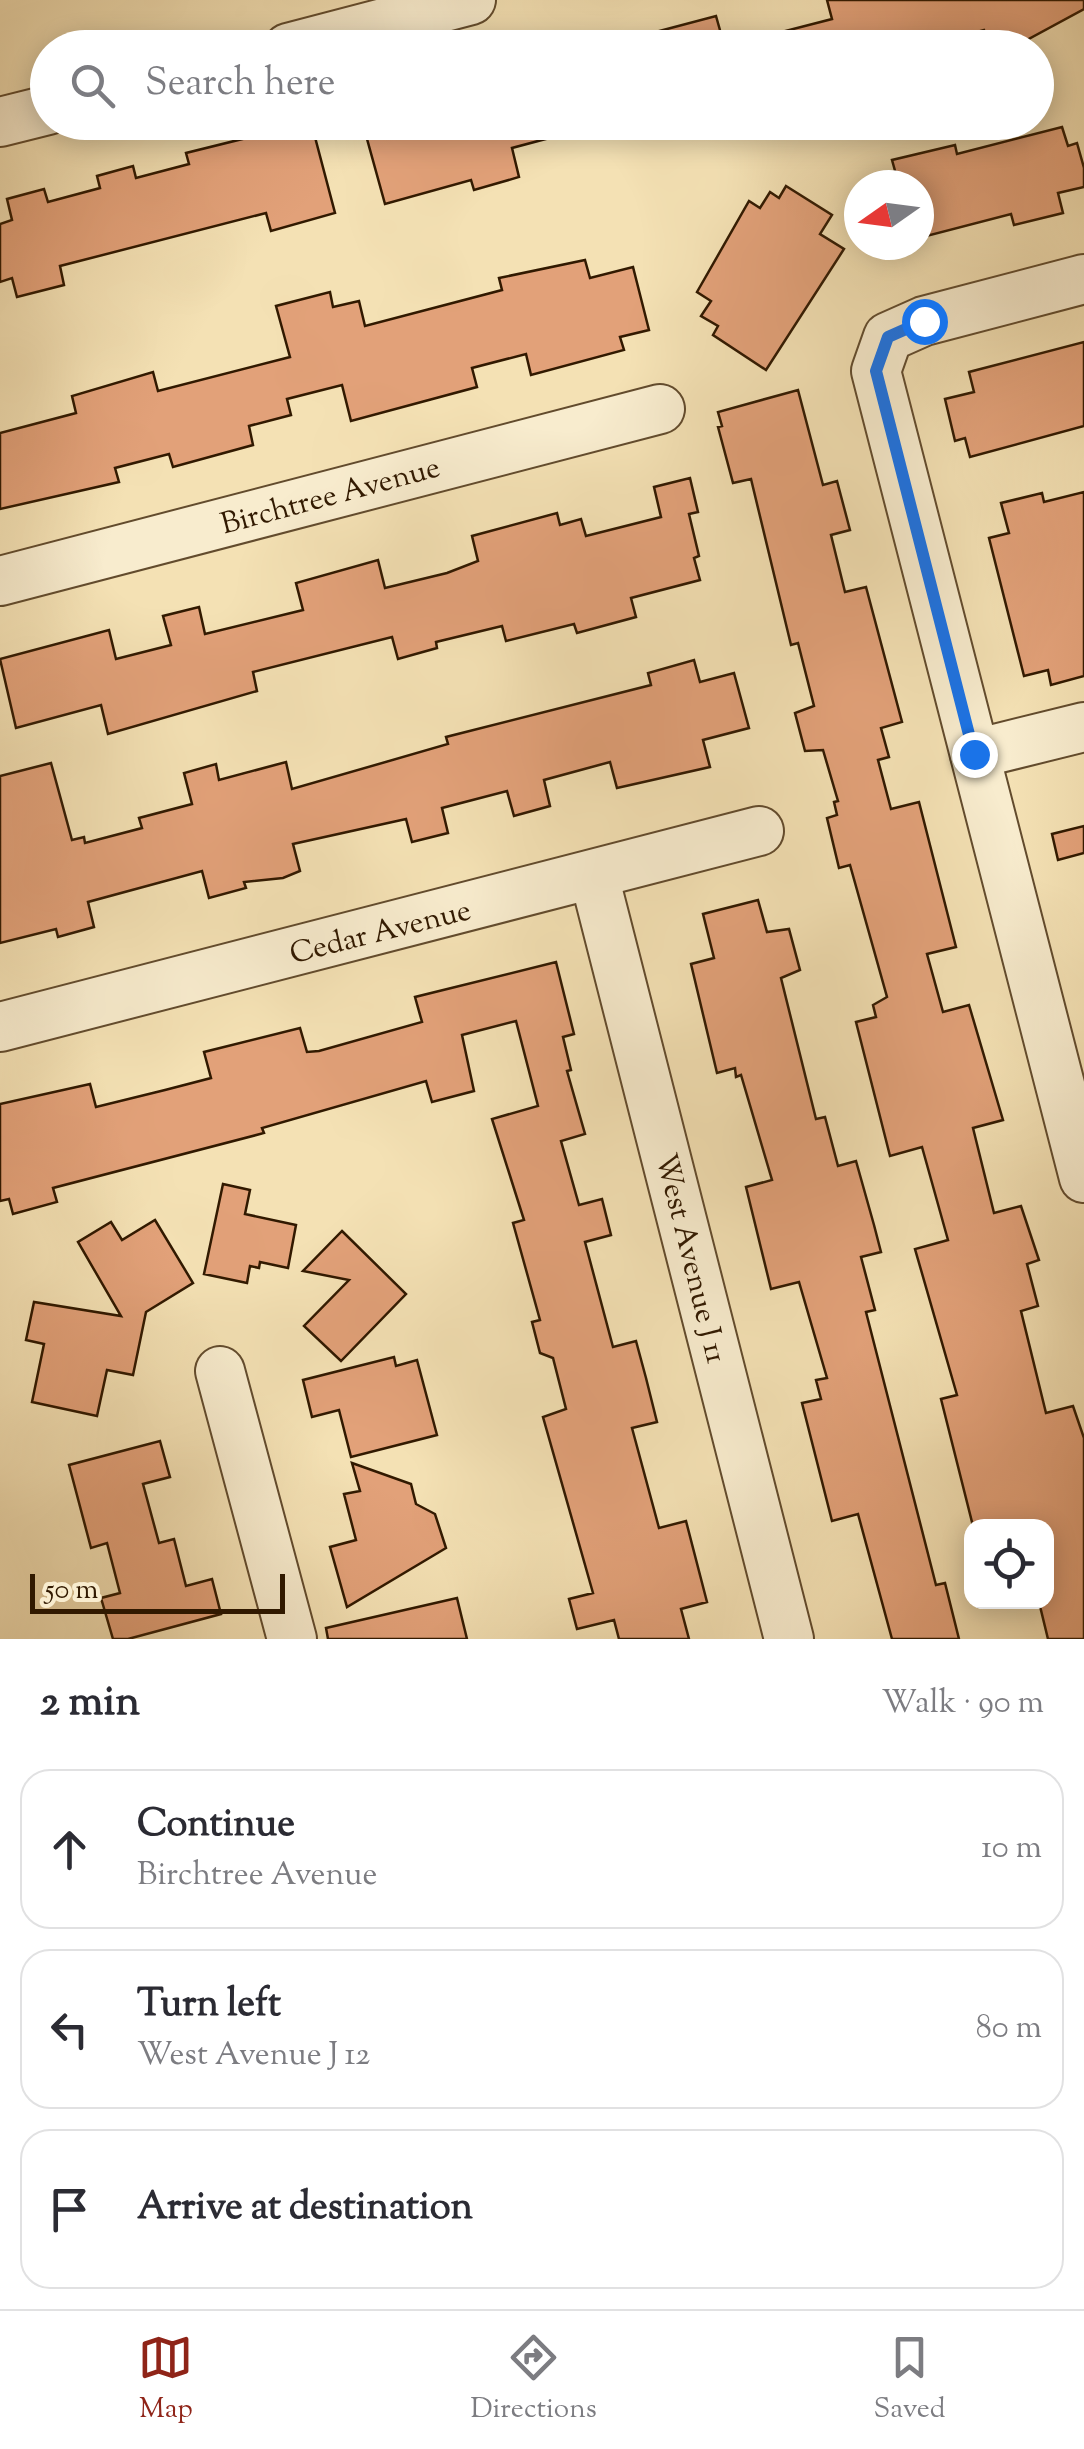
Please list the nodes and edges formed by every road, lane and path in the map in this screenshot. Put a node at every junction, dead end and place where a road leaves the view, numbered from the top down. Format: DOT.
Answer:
graph roads {
  1 [pos="471,0"];
  2 [pos="357,30"];
  3 [pos="30,114"];
  4 [pos="0,122"];
  5 [pos="1084,279"];
  6 [pos="660,409"];
  7 [pos="0,581"];
  8 [pos="1084,727"];
  9 [pos="974,754"];
  10 [pos="759,831"];
  11 [pos="594,876"];
  12 [pos="0,1026"];
  13 [pos="1084,1178"];
  14 [pos="220,1371"];
  15 [pos="292,1639"];
  16 [pos="789,1639"];
  1 -- 2 [label="street"];
  3 -- 4 [label="street"];
  5 -- 9 [label="street"];
  6 -- 7 [label="street, Birchtree Avenue"];
  8 -- 9 [label="street"];
  9 -- 13 [label="street"];
  10 -- 11 [label="street, Cedar Avenue"];
  11 -- 12 [label="street, Cedar Avenue"];
  11 -- 16 [label="street, West Avenue J 11"];
  14 -- 15 [label="street"];
}
